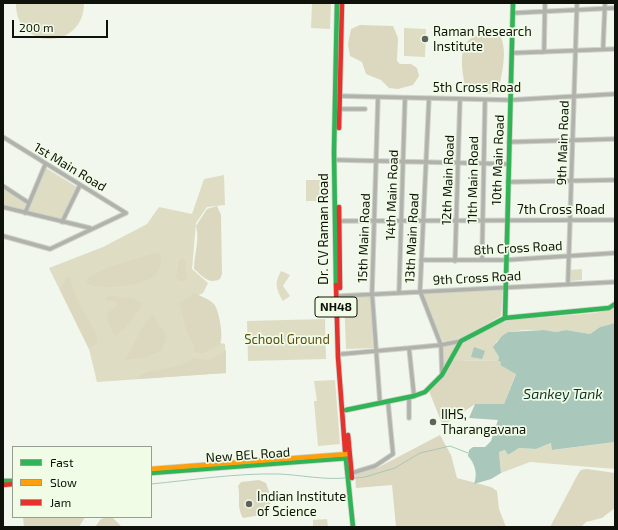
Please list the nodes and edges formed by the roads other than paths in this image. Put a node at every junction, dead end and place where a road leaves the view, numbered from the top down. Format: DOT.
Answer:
graph roads {
  1 [pos="338,3"];
  2 [pos="342,3"];
  3 [pos="513,3"];
  4 [pos="545,3"];
  5 [pos="577,3"];
  6 [pos="604,3"];
  7 [pos="615,8"];
  8 [pos="604,9"];
  9 [pos="576,10"];
  10 [pos="545,12"];
  11 [pos="513,13"];
  12 [pos="615,48"];
  13 [pos="603,49"];
  14 [pos="575,50"];
  15 [pos="544,52"];
  16 [pos="512,53"];
  17 [pos="615,94"];
  18 [pos="339,96"];
  19 [pos="574,96"];
  20 [pos="378,97"];
  21 [pos="405,98"];
  22 [pos="429,98"];
  23 [pos="460,99"];
  24 [pos="485,100"];
  25 [pos="510,100"];
  26 [pos="339,108"];
  27 [pos="365,109"];
  28 [pos="3,138"];
  29 [pos="615,139"];
  30 [pos="573,140"];
  31 [pos="509,142"];
  32 [pos="338,160"];
  33 [pos="376,160"];
  34 [pos="403,161"];
  35 [pos="426,161"];
  36 [pos="458,162"];
  37 [pos="484,163"];
  38 [pos="45,164"];
  39 [pos="508,164"];
  40 [pos="615,180"];
  41 [pos="571,181"];
  42 [pos="508,182"];
  43 [pos="80,185"];
  44 [pos="3,186"];
  45 [pos="29,203"];
  46 [pos="3,207"];
  47 [pos="25,213"];
  48 [pos="507,220"];
  49 [pos="570,220"];
  50 [pos="615,220"];
  51 [pos="339,221"];
  52 [pos="374,221"];
  53 [pos="401,221"];
  54 [pos="423,221"];
  55 [pos="456,221"];
  56 [pos="482,221"];
  57 [pos="62,222"];
  58 [pos="90,228"];
  59 [pos="3,236"];
  60 [pos="615,253"];
  61 [pos="569,255"];
  62 [pos="422,260"];
  63 [pos="482,260"];
  64 [pos="506,260"];
  65 [pos="455,261"];
  66 [pos="615,282"];
  67 [pos="568,283"];
  68 [pos="505,286"];
  69 [pos="420,291"];
  70 [pos="399,292"];
  71 [pos="372,293"];
  72 [pos="340,296"];
  73 [pos="615,304"];
  74 [pos="505,318"];
  75 [pos="461,341"];
  76 [pos="441,346"];
  77 [pos="409,348"];
  78 [pos="375,352"];
  79 [pos="342,354"];
  80 [pos="442,375"];
  81 [pos="412,397"];
  82 [pos="388,402"];
  83 [pos="380,403"];
  84 [pos="348,410"];
  85 [pos="409,418"];
  86 [pos="348,456"];
  87 [pos="152,469"];
  88 [pos="152,473"];
  89 [pos="350,477"];
  90 [pos="352,527"];
  91 [pos="356,527"];
  1 -- 86 [label="main road, Dr. CV Raman Road / NH48"];
  2 -- 18 [label="main road, Dr. CV Raman Road / NH48"];
  3 -- 11 [label="main road, 10th Main Road"];
  4 -- 10 [label="street"];
  5 -- 9 [label="street, 9th Main Road"];
  6 -- 8 [label="street"];
  7 -- 8 [label="street"];
  8 -- 9 [label="street"];
  8 -- 13 [label="street"];
  9 -- 10 [label="street"];
  9 -- 14 [label="street, 9th Main Road"];
  10 -- 11 [label="street"];
  10 -- 15 [label="street"];
  11 -- 16 [label="main road, 10th Main Road"];
  12 -- 13 [label="street"];
  13 -- 14 [label="street"];
  14 -- 15 [label="street"];
  14 -- 19 [label="street, 9th Main Road"];
  15 -- 16 [label="street"];
  16 -- 25 [label="main road, 10th Main Road"];
  17 -- 19 [label="street, 5th Cross Road"];
  18 -- 20 [label="street, 5th Cross Road"];
  18 -- 26 [label="main road, Dr. CV Raman Road / NH48"];
  19 -- 25 [label="street, 5th Cross Road"];
  19 -- 30 [label="street, 9th Main Road"];
  20 -- 21 [label="street, 5th Cross Road"];
  20 -- 33 [label="street, 15th Main Road"];
  21 -- 22 [label="street, 5th Cross Road"];
  21 -- 34 [label="street, 14th Main Road"];
  22 -- 23 [label="street, 5th Cross Road"];
  22 -- 35 [label="street, 13th Main Road"];
  23 -- 24 [label="street, 5th Cross Road"];
  23 -- 36 [label="street, 12th Main Road"];
  24 -- 25 [label="street, 5th Cross Road"];
  24 -- 37 [label="street, 11th Main Road"];
  25 -- 31 [label="main road, 10th Main Road"];
  26 -- 27 [label="street"];
  26 -- 32 [label="main road, Dr. CV Raman Road / NH48"];
  28 -- 38 [label="street, 1st Main Road"];
  29 -- 30 [label="street"];
  30 -- 31 [label="street"];
  30 -- 41 [label="street, 9th Main Road"];
  31 -- 39 [label="main road, 10th Main Road"];
  32 -- 33 [label="street"];
  32 -- 51 [label="main road, Dr. CV Raman Road / NH48"];
  33 -- 34 [label="street"];
  33 -- 52 [label="street, 15th Main Road"];
  34 -- 35 [label="street"];
  34 -- 53 [label="street, 14th Main Road"];
  35 -- 36 [label="street"];
  35 -- 54 [label="street, 13th Main Road"];
  36 -- 37 [label="street"];
  36 -- 55 [label="street, 12th Main Road"];
  37 -- 39 [label="street"];
  37 -- 56 [label="street, 11th Main Road"];
  38 -- 43 [label="street, 1st Main Road"];
  38 -- 45 [label="street"];
  39 -- 42 [label="main road, 10th Main Road"];
  40 -- 41 [label="street"];
  41 -- 42 [label="street"];
  41 -- 49 [label="street, 9th Main Road"];
  42 -- 48 [label="main road, 10th Main Road"];
  43 -- 57 [label="street"];
  43 -- 58 [label="street, 1st Main Road"];
  44 -- 45 [label="street"];
  45 -- 47 [label="street"];
  46 -- 47 [label="street"];
  47 -- 57 [label="street"];
  48 -- 49 [label="street, 7th Cross Road"];
  48 -- 56 [label="street, 7th Cross Road"];
  48 -- 64 [label="main road, 10th Main Road"];
  49 -- 50 [label="street, 7th Cross Road"];
  49 -- 61 [label="street, 9th Main Road"];
  51 -- 52 [label="street, 7th Cross Road"];
  51 -- 72 [label="main road, Dr. CV Raman Road / NH48"];
  52 -- 53 [label="street, 7th Cross Road"];
  52 -- 71 [label="street, 15th Main Road"];
  53 -- 54 [label="street, 7th Cross Road"];
  53 -- 70 [label="street, 14th Main Road"];
  54 -- 55 [label="street, 7th Cross Road"];
  54 -- 62 [label="street, 13th Main Road"];
  55 -- 56 [label="street, 7th Cross Road"];
  55 -- 65 [label="street, 12th Main Road"];
  56 -- 63 [label="street, 11th Main Road"];
  57 -- 58 [label="street"];
  58 -- 59 [label="street"];
  60 -- 61 [label="street, 8th Cross Road"];
  61 -- 64 [label="street, 8th Cross Road"];
  61 -- 67 [label="street, 9th Main Road"];
  62 -- 65 [label="street, 8th Cross Road"];
  62 -- 69 [label="street, 13th Main Road"];
  63 -- 64 [label="street, 8th Cross Road"];
  63 -- 65 [label="street, 8th Cross Road"];
  64 -- 68 [label="main road, 10th Main Road"];
  66 -- 67 [label="street, 9th Cross Road"];
  67 -- 68 [label="street, 9th Cross Road"];
  68 -- 69 [label="street, 9th Cross Road"];
  68 -- 74 [label="main road, 10th Main Road"];
  69 -- 70 [label="street, 9th Cross Road"];
  69 -- 76 [label="street, 13th Main Road"];
  70 -- 71 [label="street, 9th Cross Road"];
  71 -- 72 [label="street, 9th Cross Road"];
  71 -- 78 [label="street, 15th Main Road"];
  72 -- 79 [label="main road, Dr. CV Raman Road / NH48"];
  73 -- 74 [label="main road"];
  74 -- 75 [label="main road"];
  75 -- 76 [label="street"];
  75 -- 80 [label="main road"];
  76 -- 77 [label="street"];
  76 -- 80 [label="street, 13th Main Road"];
  77 -- 78 [label="street"];
  77 -- 81 [label="street"];
  78 -- 79 [label="street"];
  78 -- 83 [label="street, 15th Main Road"];
  79 -- 84 [label="main road, Dr. CV Raman Road / NH48"];
  80 -- 81 [label="main road"];
  81 -- 82 [label="main road"];
  81 -- 85 [label="street"];
  82 -- 83 [label="main road"];
  82 -- 89 [label="street"];
  83 -- 84 [label="main road"];
  84 -- 86 [label="main road, Dr. CV Raman Road / NH48"];
  86 -- 87 [label="main road, New BEL Road"];
  86 -- 88 [label="main road, New BEL Road"];
  86 -- 89 [label="main road, Dr. CV Raman Road / NH48"];
  89 -- 90 [label="main road, Dr. CV Raman Road / NH48"];
  89 -- 91 [label="main road, Dr. CV Raman Road / NH48"];
}
